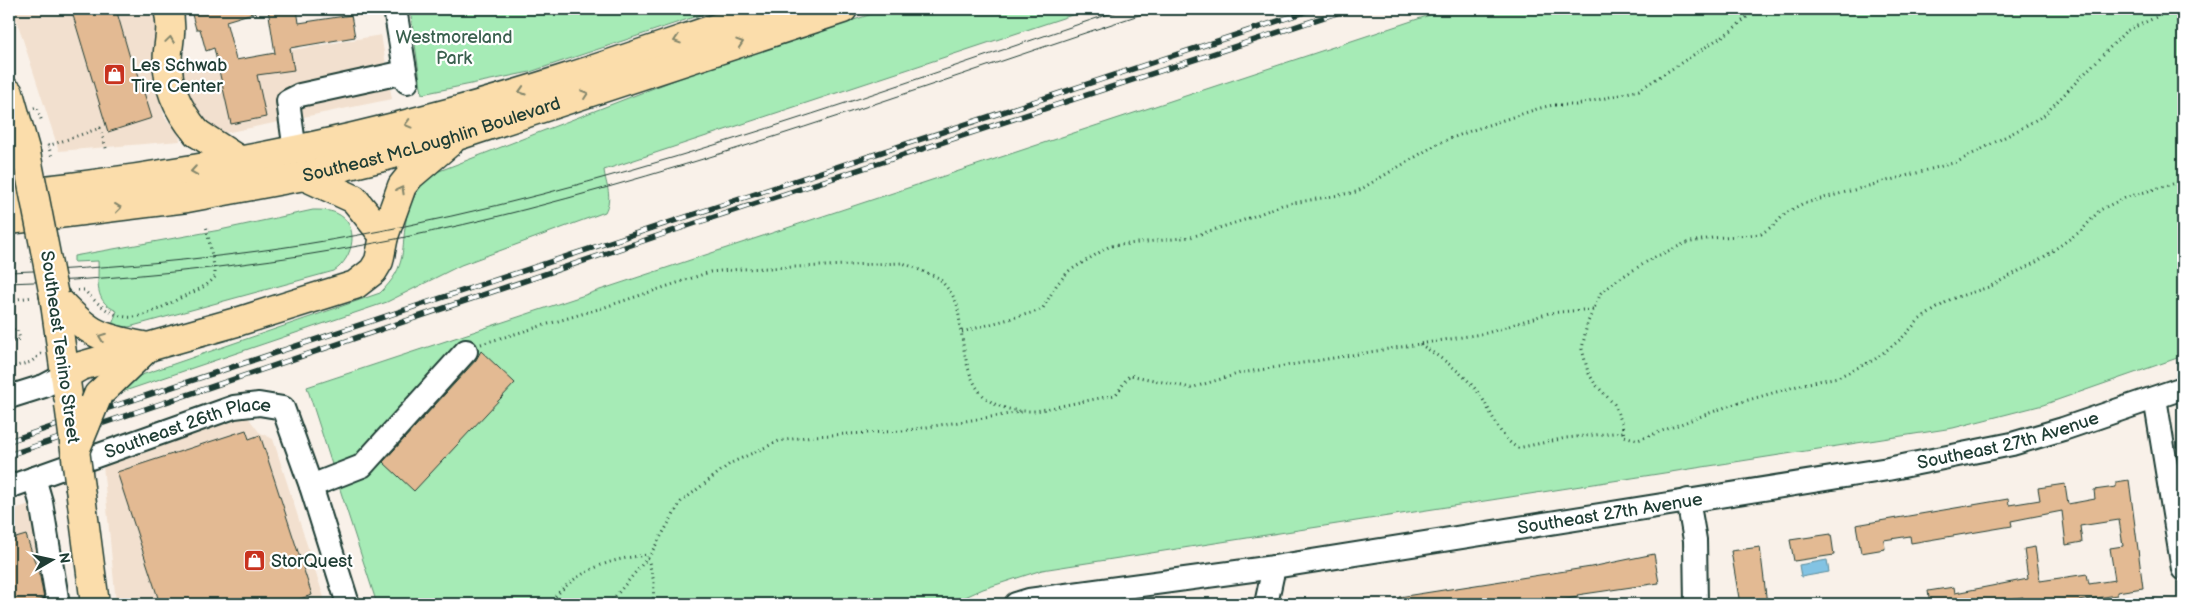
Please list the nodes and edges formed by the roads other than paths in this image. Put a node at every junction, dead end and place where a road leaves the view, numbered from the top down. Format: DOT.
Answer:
graph roads {
  1 [pos="168,9"];
  2 [pos="395,9"];
  3 [pos="773,9"];
  4 [pos="843,9"];
  5 [pos="9,93"];
  6 [pos="457,136"];
  7 [pos="242,162"];
  8 [pos="299,164"];
  9 [pos="9,194"];
  10 [pos="9,220"];
  11 [pos="384,236"];
  12 [pos="53,295"];
  13 [pos="149,347"];
  14 [pos="466,351"];
  15 [pos="65,375"];
  16 [pos="2183,388"];
  17 [pos="9,397"];
  18 [pos="2155,398"];
  19 [pos="75,451"];
  20 [pos="34,478"];
  21 [pos="311,486"];
  22 [pos="9,487"];
  23 [pos="1688,500"];
  24 [pos="1274,567"];
  25 [pos="2183,569"];
  26 [pos="1022,602"];
  27 [pos="58,604"];
  28 [pos="95,604"];
  29 [pos="348,604"];
  30 [pos="1266,604"];
  31 [pos="1696,604"];
  7 -- 1 [label="main road, one-way"];
  2 -- 8 [label="street"];
  3 -- 8 [label="main road, Southeast McLoughlin Boulevard, one-way"];
  6 -- 4 [label="main road, Southeast McLoughlin Boulevard, one-way"];
  5 -- 12 [label="main road, Southeast Tenino Street, bridge"];
  6 -- 8 [label="main road, Southeast McLoughlin Boulevard"];
  11 -- 6 [label="main road, one-way"];
  7 -- 8 [label="main road, Southeast McLoughlin Boulevard"];
  7 -- 9 [label="main road, Southeast McLoughlin Boulevard, one-way"];
  10 -- 8 [label="main road, Southeast McLoughlin Boulevard, one-way"];
  8 -- 11 [label="main road"];
  11 -- 13 [label="main road"];
  13 -- 12 [label="main road, one-way"];
  12 -- 15 [label="main road, Southeast Tenino Street"];
  13 -- 15 [label="main road"];
  13 -- 19 [label="main road, bridge"];
  14 -- 21 [label="street"];
  15 -- 17 [label="street"];
  15 -- 19 [label="main road, Southeast Tenino Street, bridge"];
  16 -- 18 [label="street, Southeast 27th Avenue"];
  18 -- 23 [label="street, Southeast 27th Avenue"];
  18 -- 25 [label="street"];
  19 -- 28 [label="main road, Southeast Tenino Street, bridge"];
  20 -- 21 [label="street, Southeast 26th Place"];
  20 -- 22 [label="street, Southeast 26th Place"];
  20 -- 27 [label="street"];
  21 -- 29 [label="street"];
  23 -- 24 [label="street, Southeast 27th Avenue"];
  23 -- 31 [label="street"];
  24 -- 26 [label="street, Southeast 27th Avenue"];
  24 -- 30 [label="street"];
}
